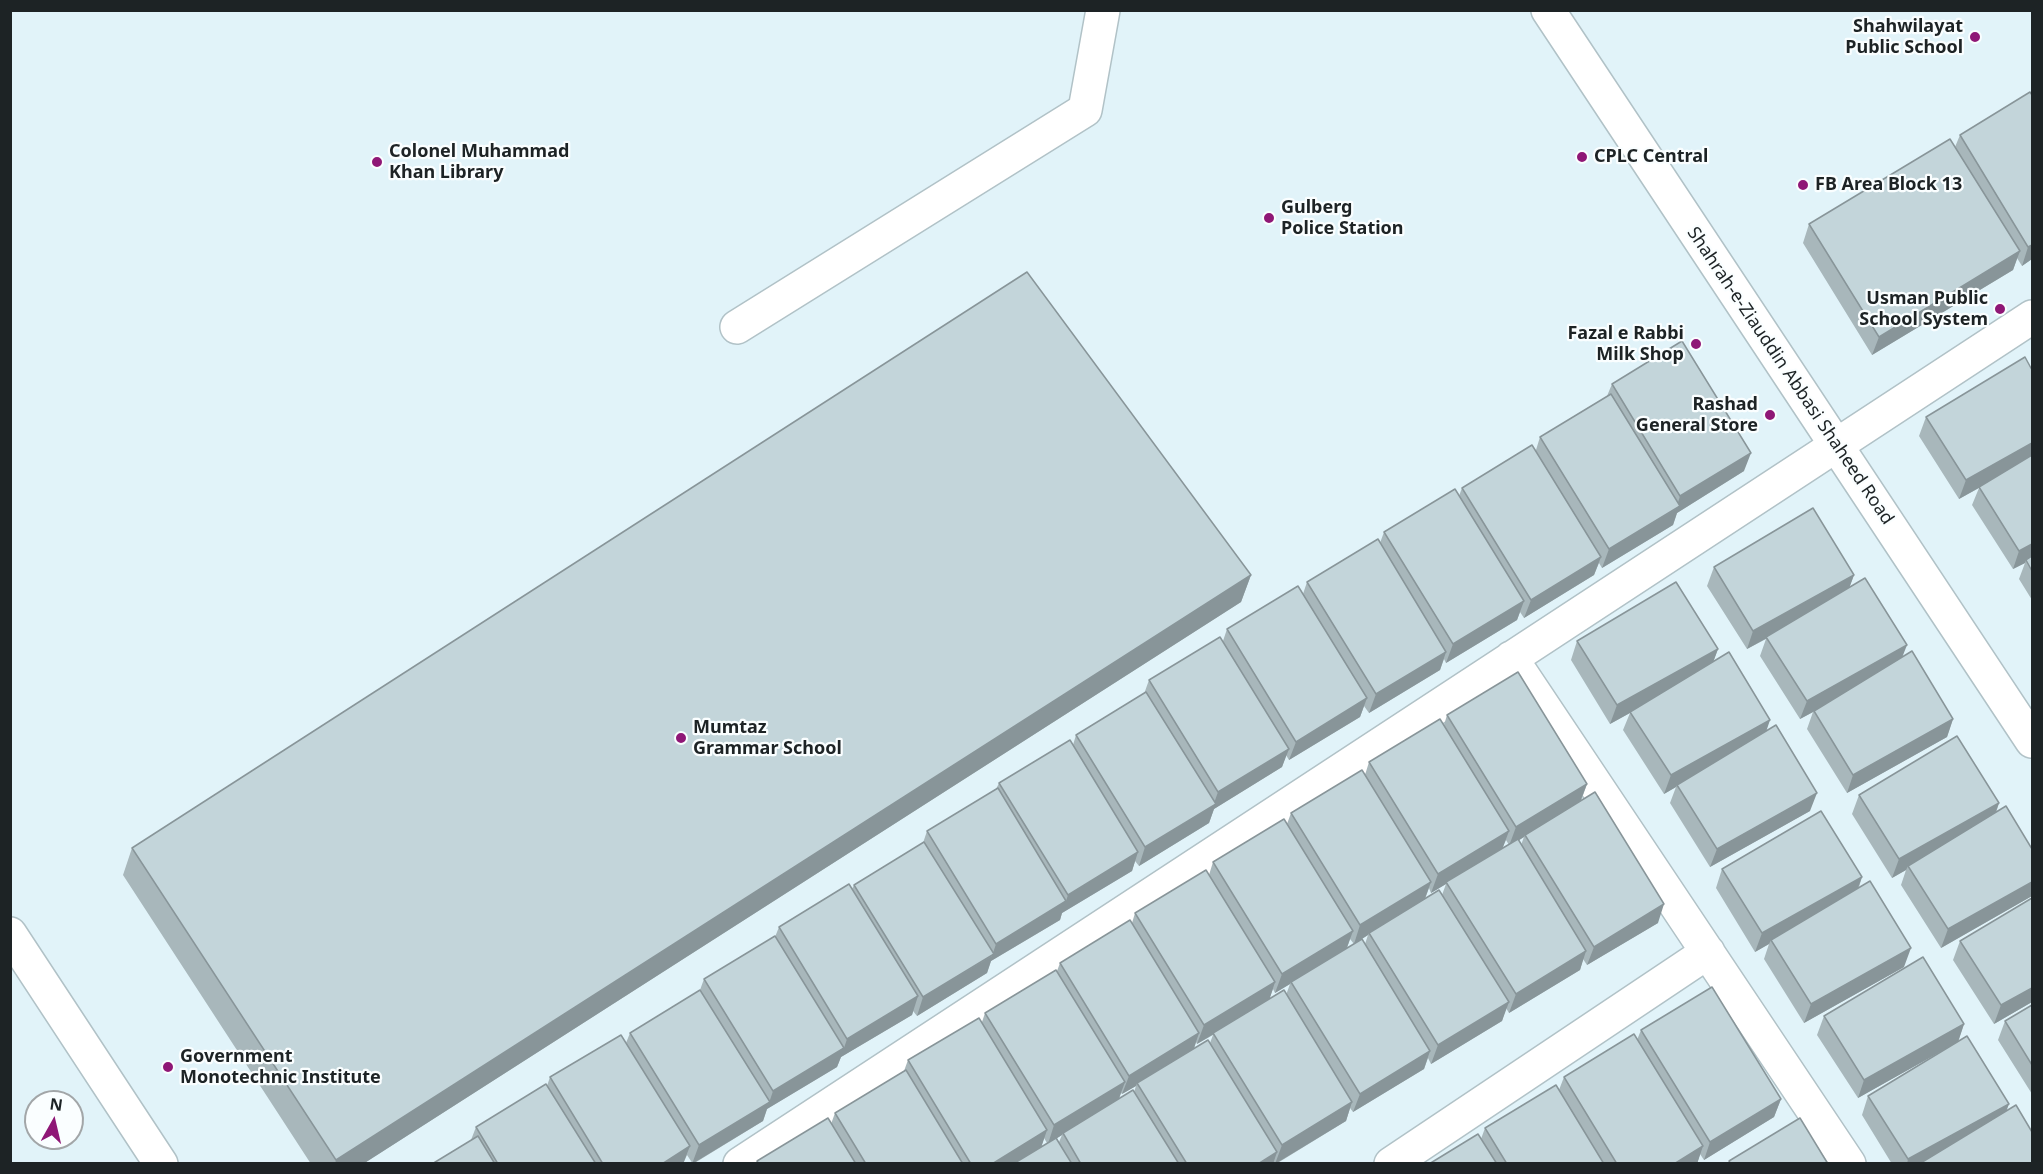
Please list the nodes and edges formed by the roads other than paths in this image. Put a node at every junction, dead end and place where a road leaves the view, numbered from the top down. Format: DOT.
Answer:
graph roads {
  1 [pos="1103,10"];
  2 [pos="1548,10"];
  3 [pos="2032,317"];
  4 [pos="737,327"];
  5 [pos="1836,445"];
  6 [pos="1511,658"];
  7 [pos="2032,741"];
  8 [pos="10,934"];
  9 [pos="1708,952"];
  10 [pos="161,1164"];
  11 [pos="740,1164"];
  12 [pos="1391,1164"];
  13 [pos="1849,1164"];
  1 -- 4 [label="street"];
  2 -- 5 [label="street, Shahrah-e-Ziauddin Abbasi Shaheed Road"];
  3 -- 5 [label="street"];
  5 -- 6 [label="street"];
  5 -- 7 [label="street, Shahrah-e-Ziauddin Abbasi Shaheed Road"];
  6 -- 9 [label="street"];
  6 -- 11 [label="street"];
  8 -- 10 [label="street"];
  9 -- 12 [label="street"];
  9 -- 13 [label="street"];
}
